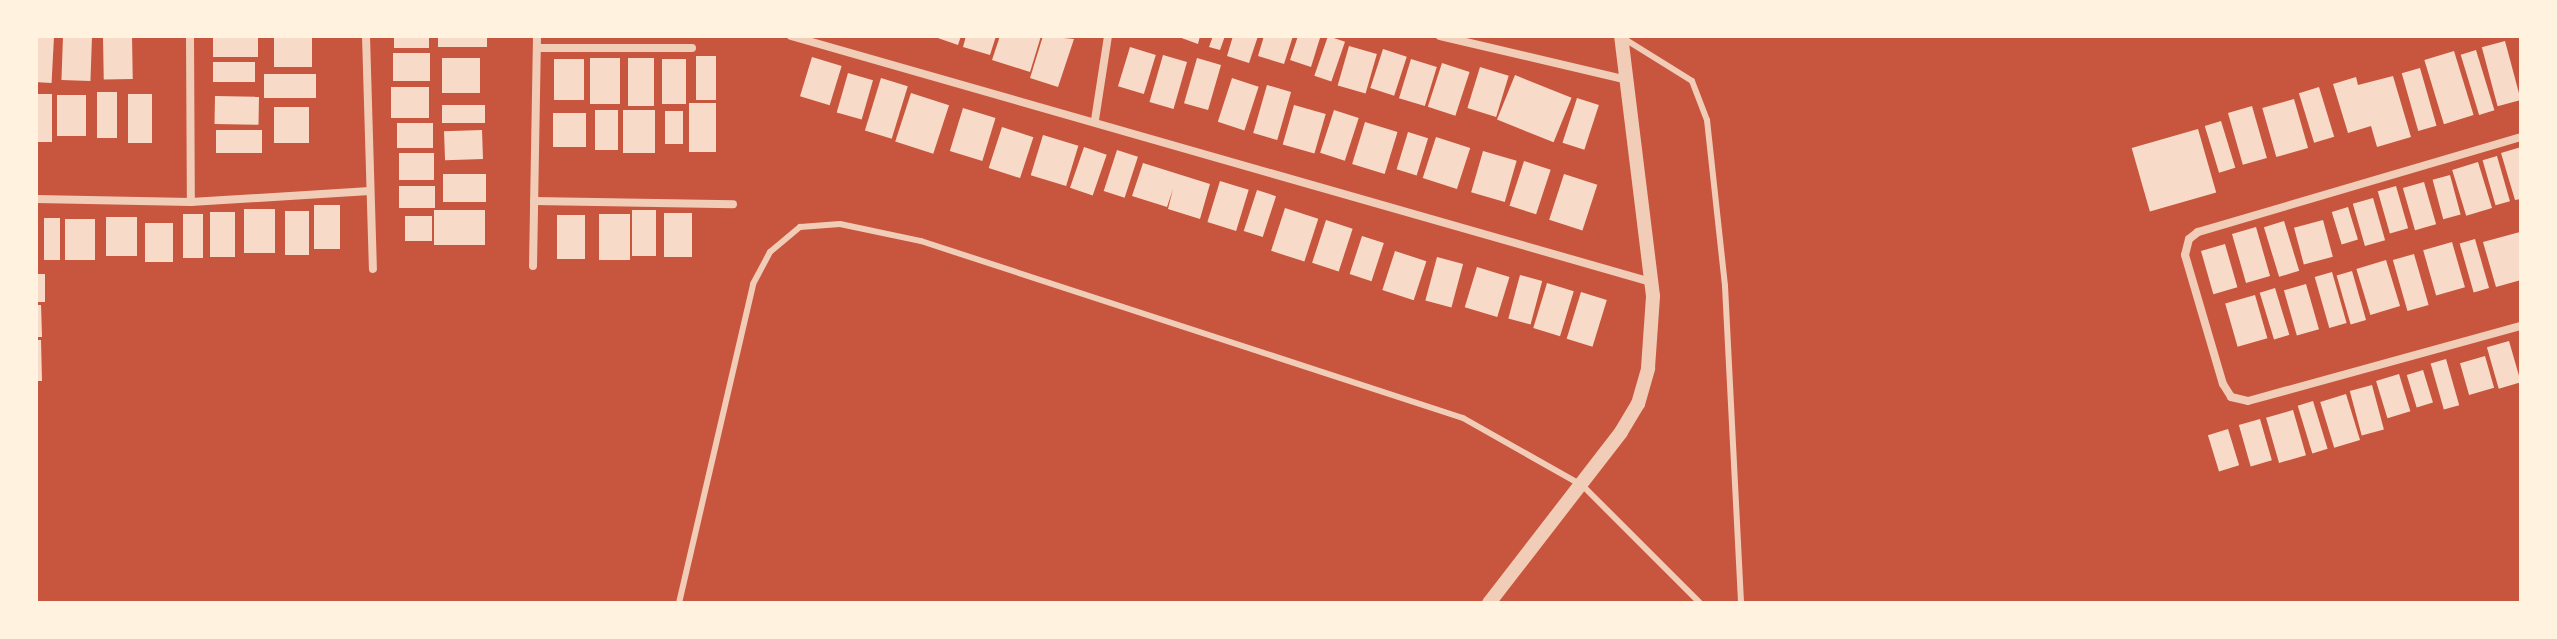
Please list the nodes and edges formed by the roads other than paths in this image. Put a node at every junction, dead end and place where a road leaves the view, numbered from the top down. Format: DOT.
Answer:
graph roads {
  1 [pos="190,36"];
  2 [pos="366,36"];
  3 [pos="537,36"];
  4 [pos="791,36"];
  5 [pos="1108,36"];
  6 [pos="1440,36"];
  7 [pos="1621,36"];
  8 [pos="1451,38"];
  9 [pos="537,48"];
  10 [pos="692,48"];
  11 [pos="1628,80"];
  12 [pos="1095,120"];
  13 [pos="2521,137"];
  14 [pos="370,191"];
  15 [pos="36,199"];
  16 [pos="534,201"];
  17 [pos="191,202"];
  18 [pos="733,204"];
  19 [pos="533,266"];
  20 [pos="373,269"];
  21 [pos="1651,282"];
  22 [pos="2521,326"];
  23 [pos="1583,486"];
  24 [pos="679,603"];
  25 [pos="1489,603"];
  26 [pos="1700,603"];
  27 [pos="1741,603"];
  1 -- 17 [label="street"];
  2 -- 14 [label="street"];
  3 -- 9 [label="street"];
  4 -- 12 [label="street"];
  5 -- 12 [label="street"];
  6 -- 8 [label="street"];
  7 -- 11 [label="street"];
  7 -- 27 [label="lane"];
  8 -- 11 [label="street"];
  9 -- 10 [label="street"];
  9 -- 16 [label="street"];
  11 -- 21 [label="street"];
  12 -- 21 [label="street"];
  13 -- 22 [label="street"];
  14 -- 17 [label="street"];
  14 -- 20 [label="street"];
  15 -- 17 [label="street"];
  16 -- 18 [label="street"];
  16 -- 19 [label="street"];
  21 -- 23 [label="street"];
  23 -- 24 [label="lane"];
  23 -- 25 [label="street"];
  23 -- 26 [label="lane"];
}
